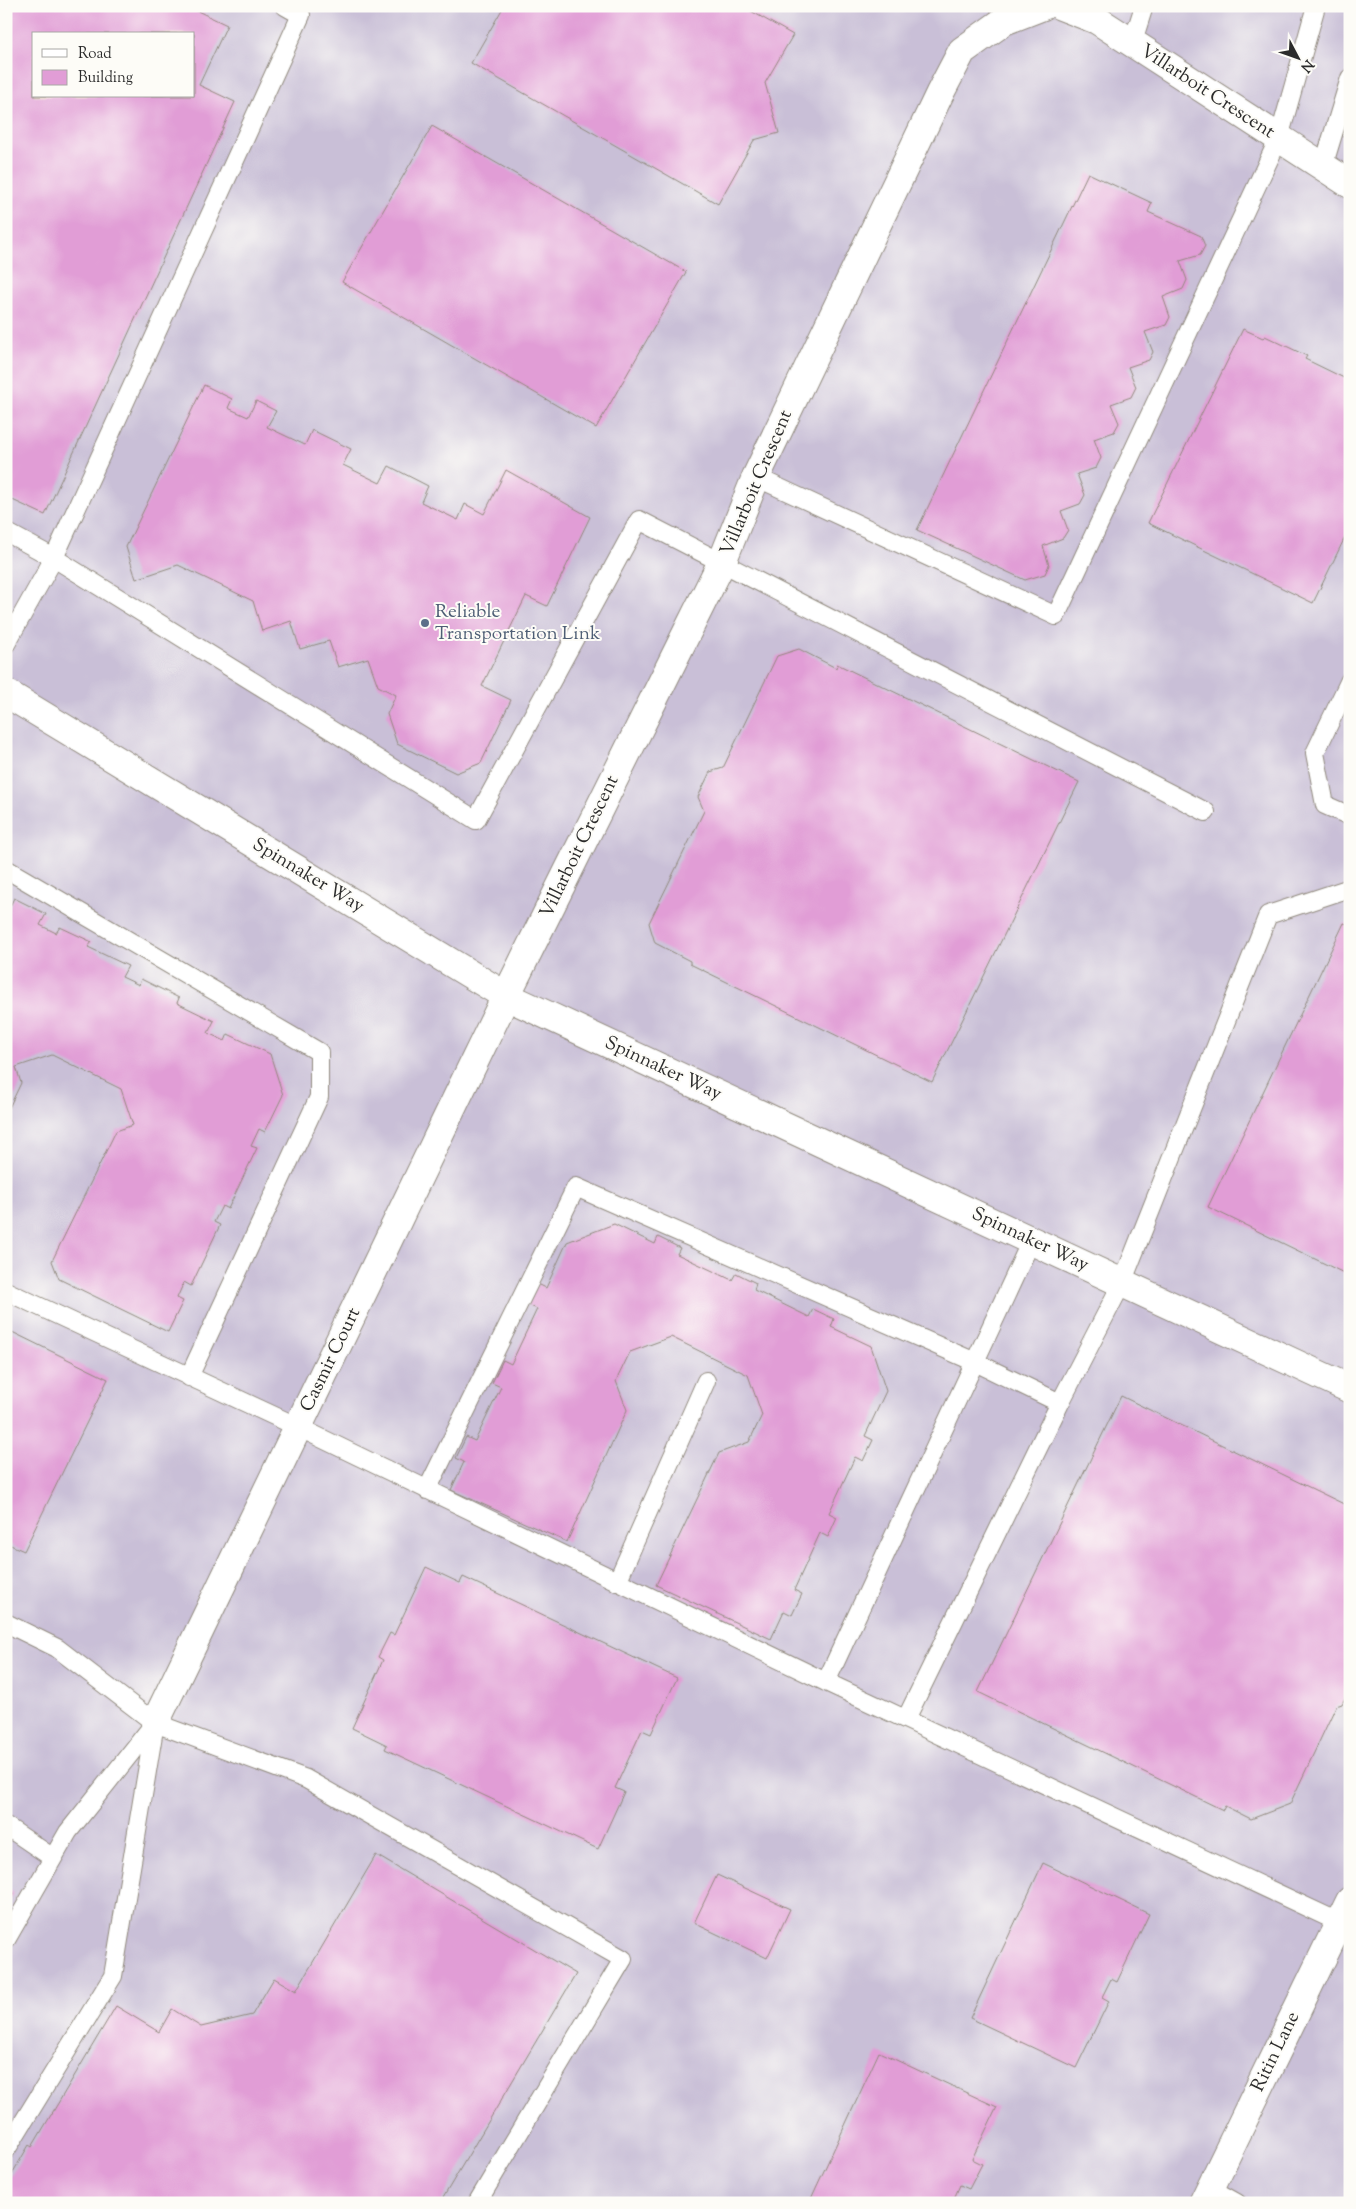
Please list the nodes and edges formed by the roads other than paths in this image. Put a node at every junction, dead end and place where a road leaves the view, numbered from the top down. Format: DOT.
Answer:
graph roads {
  1 [pos="285,6"];
  2 [pos="1043,6"];
  3 [pos="1060,6"];
  4 [pos="1144,6"];
  5 [pos="1316,6"];
  6 [pos="1132,44"];
  7 [pos="1350,78"];
  8 [pos="1279,138"];
  9 [pos="1323,167"];
  10 [pos="1350,184"];
  11 [pos="756,477"];
  12 [pos="6,532"];
  13 [pos="54,558"];
  14 [pos="722,562"];
  15 [pos="6,644"];
  16 [pos="1350,680"];
  17 [pos="6,693"];
  18 [pos="1206,812"];
  19 [pos="1350,816"];
  20 [pos="6,869"];
  21 [pos="1350,888"];
  22 [pos="506,996"];
  23 [pos="1031,1241"];
  24 [pos="1122,1283"];
  25 [pos="6,1291"];
  26 [pos="975,1362"];
  27 [pos="190,1377"];
  28 [pos="706,1381"];
  29 [pos="1350,1389"];
  30 [pos="1060,1403"];
  31 [pos="298,1427"];
  32 [pos="427,1490"];
  33 [pos="617,1582"];
  34 [pos="6,1623"];
  35 [pos="826,1682"];
  36 [pos="906,1719"];
  37 [pos="155,1723"];
  38 [pos="6,1826"];
  39 [pos="53,1858"];
  40 [pos="1346,1917"];
  41 [pos="6,1940"];
  42 [pos="6,2150"];
  43 [pos="1207,2196"];
  44 [pos="477,2203"];
  45 [pos="1237,2203"];
  1 -- 13 [label="lane"];
  2 -- 11 [label="street, Villarboit Crescent"];
  3 -- 6 [label="street, Villarboit Crescent"];
  4 -- 6 [label="lane"];
  5 -- 8 [label="lane"];
  6 -- 8 [label="street, Villarboit Crescent"];
  7 -- 9 [label="lane"];
  8 -- 9 [label="street, Villarboit Crescent"];
  8 -- 11 [label="lane"];
  9 -- 10 [label="street, Villarboit Crescent"];
  11 -- 14 [label="street, Villarboit Crescent"];
  12 -- 13 [label="lane"];
  13 -- 14 [label="lane"];
  13 -- 15 [label="lane"];
  14 -- 18 [label="lane"];
  14 -- 22 [label="street, Villarboit Crescent"];
  16 -- 19 [label="lane"];
  17 -- 22 [label="street, Spinnaker Way"];
  20 -- 27 [label="lane"];
  21 -- 24 [label="lane"];
  22 -- 23 [label="street, Spinnaker Way"];
  22 -- 31 [label="street, Casmir Court"];
  23 -- 24 [label="street, Spinnaker Way"];
  23 -- 26 [label="lane"];
  24 -- 29 [label="street, Spinnaker Way"];
  24 -- 30 [label="lane"];
  25 -- 27 [label="lane"];
  26 -- 30 [label="lane"];
  26 -- 32 [label="lane"];
  26 -- 35 [label="lane"];
  27 -- 31 [label="lane"];
  28 -- 33 [label="lane"];
  30 -- 36 [label="lane"];
  31 -- 32 [label="lane"];
  31 -- 37 [label="street, Casmir Court"];
  32 -- 33 [label="lane"];
  33 -- 35 [label="lane"];
  34 -- 37 [label="lane"];
  35 -- 36 [label="lane"];
  36 -- 40 [label="lane"];
  37 -- 39 [label="lane"];
  37 -- 42 [label="lane"];
  37 -- 44 [label="lane"];
  38 -- 39 [label="lane"];
  39 -- 41 [label="lane"];
  40 -- 43 [label="street, Ritin Lane"];
  43 -- 45 [label="lane"];
}
